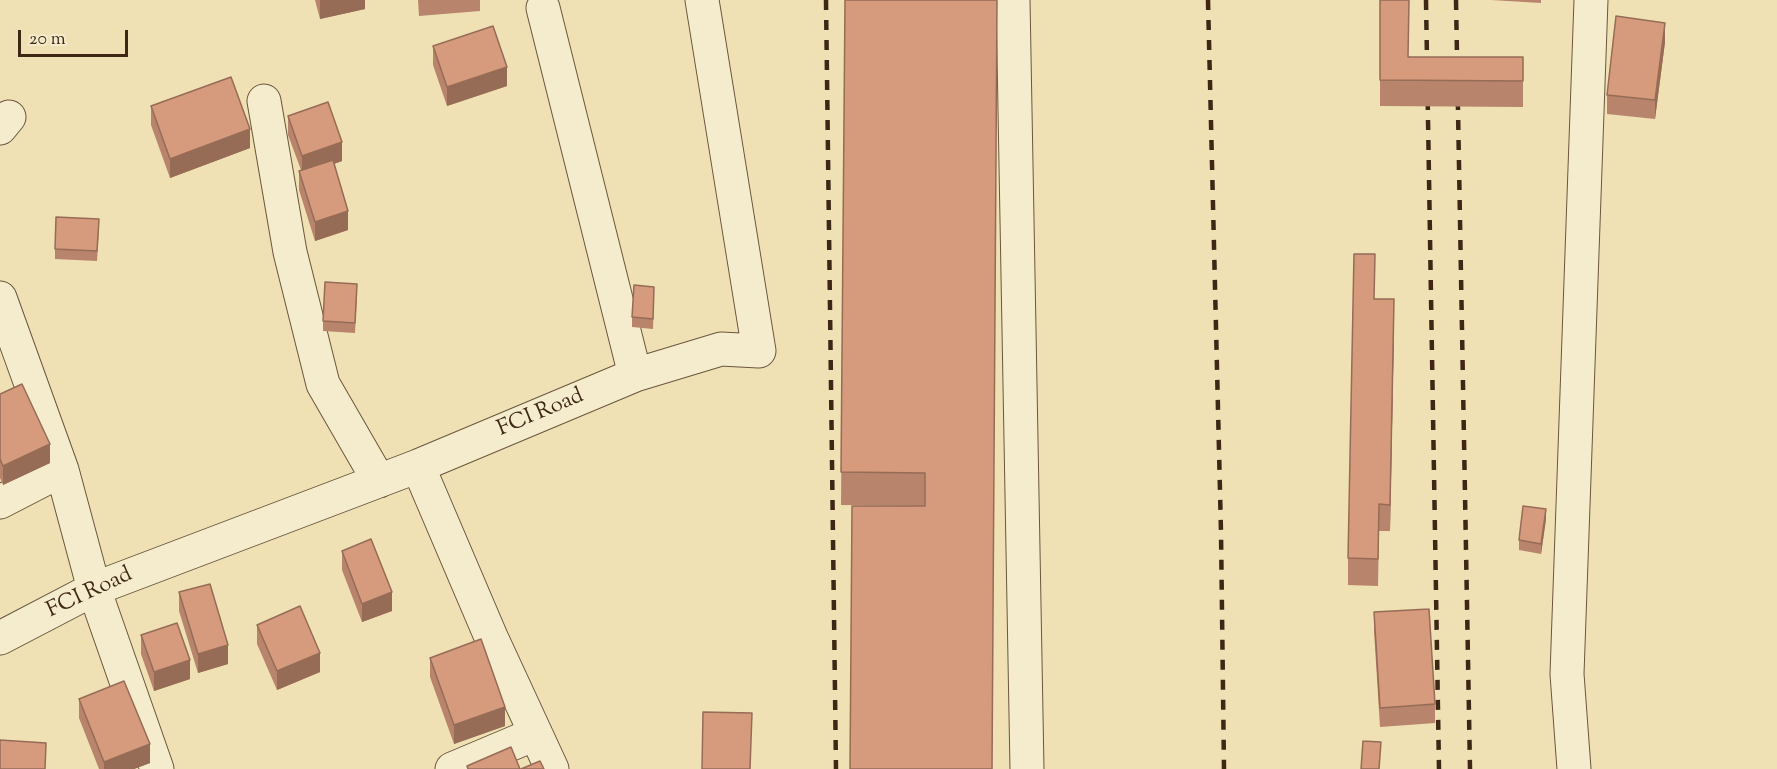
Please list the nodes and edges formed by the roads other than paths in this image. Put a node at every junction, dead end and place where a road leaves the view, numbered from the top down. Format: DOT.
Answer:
graph roads {
  1 [pos="702,0"];
  2 [pos="1013,0"];
  3 [pos="1591,0"];
  4 [pos="543,8"];
  5 [pos="264,101"];
  6 [pos="0,298"];
  7 [pos="635,375"];
  8 [pos="418,466"];
  9 [pos="62,470"];
  10 [pos="379,480"];
  11 [pos="0,502"];
  12 [pos="94,589"];
  13 [pos="0,638"];
  14 [pos="536,734"];
  15 [pos="157,769"];
  16 [pos="452,769"];
  17 [pos="552,769"];
  18 [pos="1027,769"];
  19 [pos="1574,769"];
  1 -- 7 [label="street, FCI Road"];
  2 -- 18 [label="street"];
  3 -- 19 [label="street"];
  4 -- 7 [label="street"];
  5 -- 10 [label="street"];
  6 -- 9 [label="street"];
  7 -- 8 [label="street, FCI Road"];
  8 -- 10 [label="street, FCI Road"];
  8 -- 14 [label="street"];
  9 -- 11 [label="street"];
  9 -- 12 [label="street"];
  10 -- 12 [label="street, FCI Road"];
  12 -- 13 [label="street, FCI Road"];
  12 -- 15 [label="street"];
  14 -- 16 [label="street"];
  14 -- 17 [label="street"];
}
